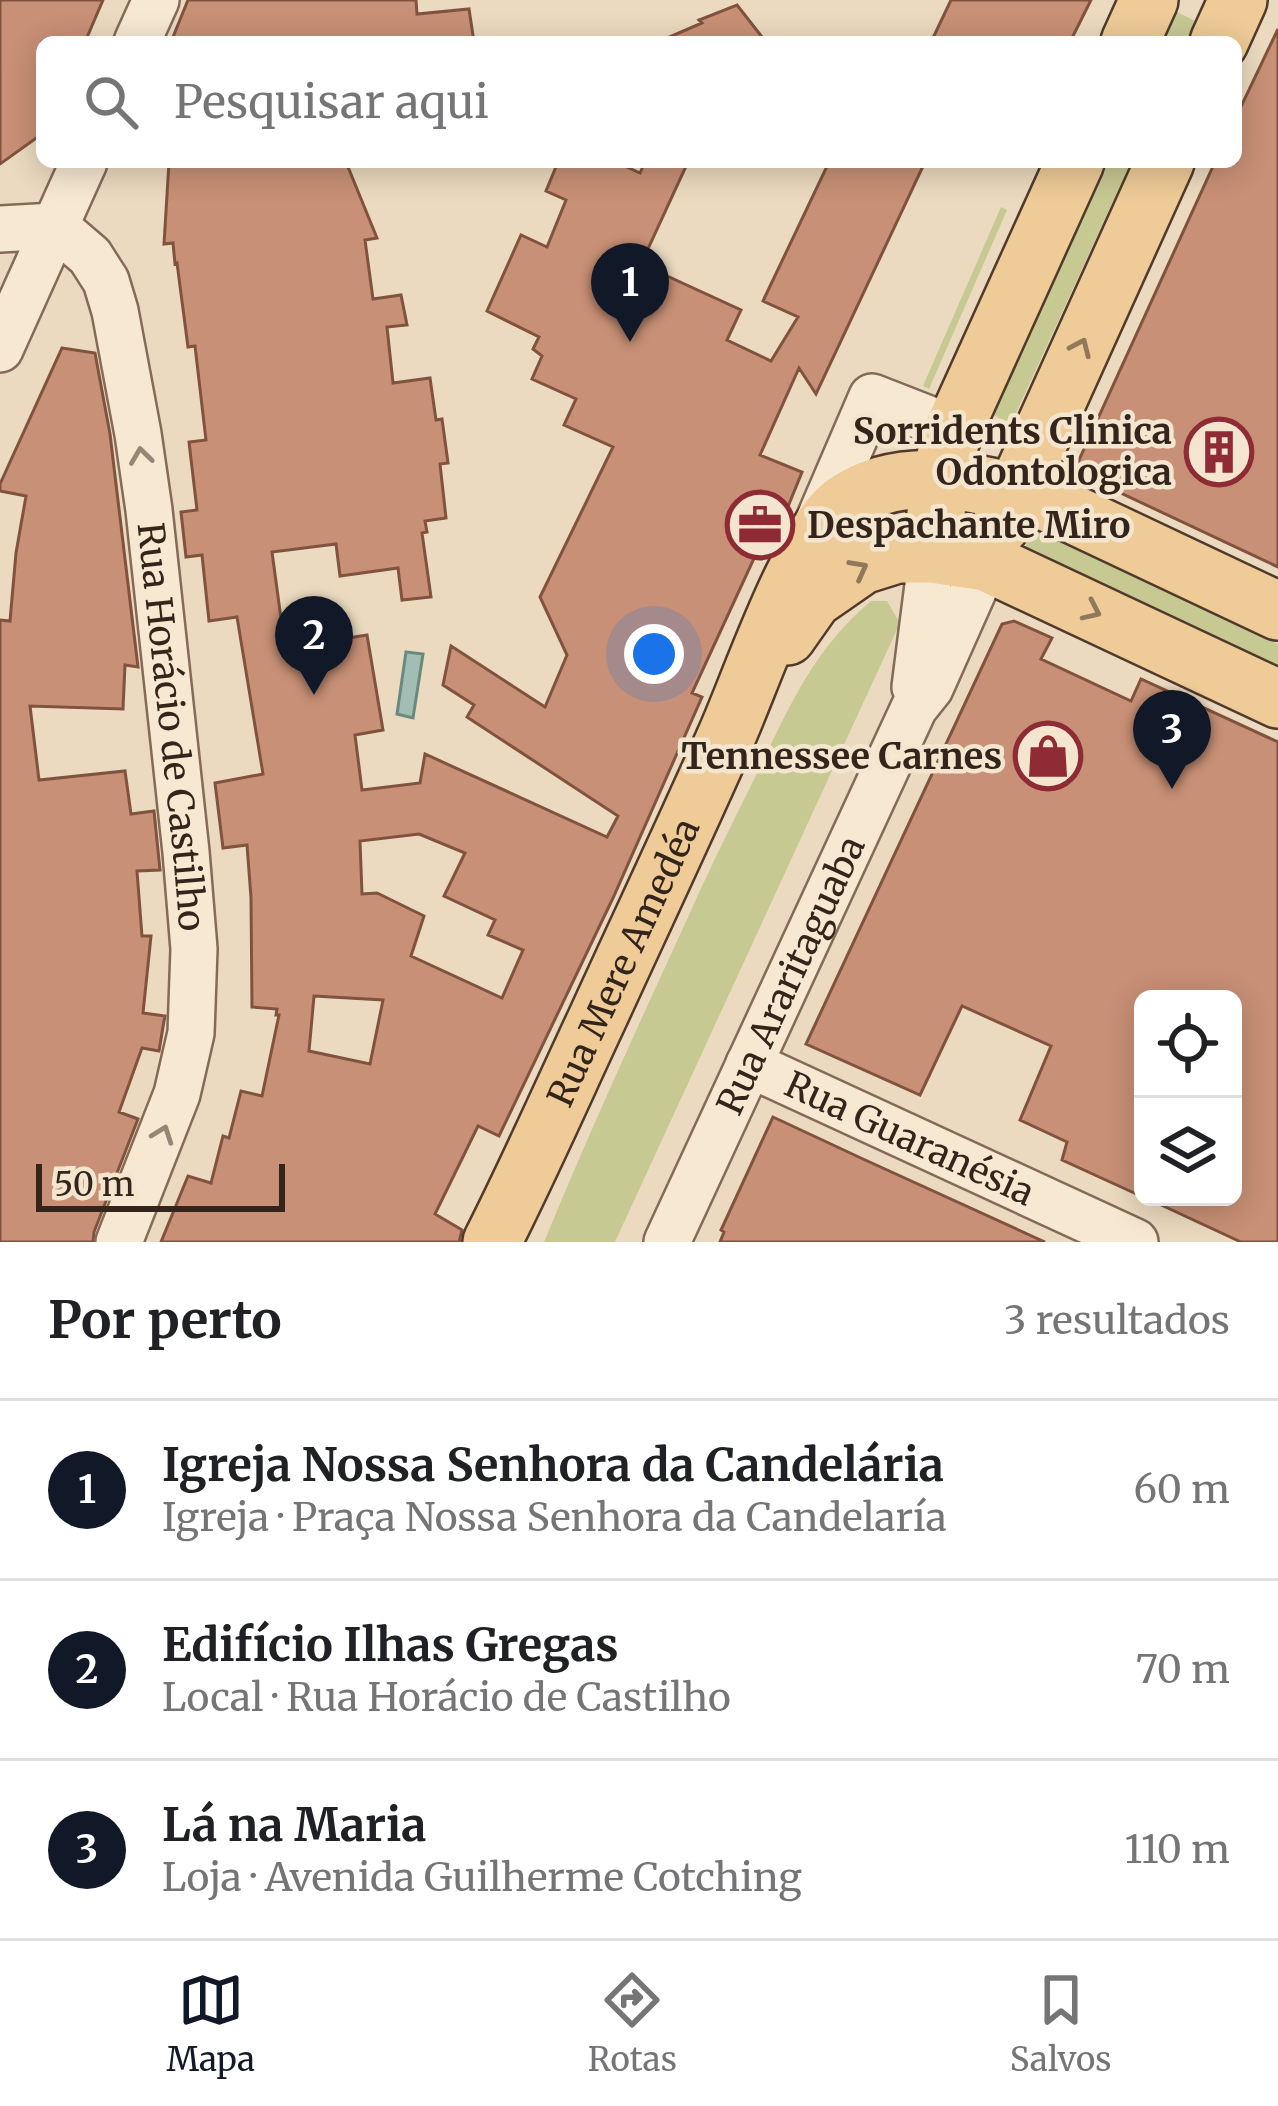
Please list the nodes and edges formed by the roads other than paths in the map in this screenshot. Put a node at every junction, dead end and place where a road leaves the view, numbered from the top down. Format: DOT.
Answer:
graph roads {
  1 [pos="156,0"];
  2 [pos="1149,0"];
  3 [pos="1238,0"];
  4 [pos="140,36"];
  5 [pos="1133,36"];
  6 [pos="1222,36"];
  7 [pos="81,168"];
  8 [pos="1072,168"];
  9 [pos="1162,168"];
  10 [pos="55,226"];
  11 [pos="0,229"];
  12 [pos="0,349"];
  13 [pos="947,454"];
  14 [pos="1015,492"];
  15 [pos="806,552"];
  16 [pos="959,558"];
  17 [pos="1278,611"];
  18 [pos="750,681"];
  19 [pos="1278,699"];
  20 [pos="749,1064"];
  21 [pos="1129,1241"];
  22 [pos="119,1242"];
  23 [pos="492,1242"];
  24 [pos="667,1242"];
  1 -- 4 [label="street"];
  2 -- 5 [label="main road"];
  3 -- 6 [label="main road"];
  7 -- 10 [label="street"];
  8 -- 13 [label="main road, Rua Araritaguaba"];
  14 -- 9 [label="main road, Rua Araritaguaba, one-way"];
  10 -- 11 [label="street"];
  10 -- 12 [label="street"];
  22 -- 10 [label="street, Rua Horácio de Castilho, one-way"];
  13 -- 14 [label="main road, Rua Mere Amedéa"];
  13 -- 15 [label="main road, Rua Mere Amedéa"];
  13 -- 15 [label="street"];
  13 -- 16 [label="main road, Rua Araritaguaba"];
  14 -- 16 [label="main road, Rua Araritaguaba"];
  14 -- 17 [label="main road, Rua Mere Amedéa"];
  15 -- 18 [label="main road, Rua Mere Amedéa"];
  18 -- 16 [label="main road, Rua Mere Amedéa, one-way"];
  16 -- 19 [label="main road, one-way"];
  16 -- 20 [label="street, Rua Araritaguaba"];
  18 -- 23 [label="main road, Rua Mere Amedéa"];
  20 -- 21 [label="street, Rua Guaranésia"];
  20 -- 24 [label="street, Rua Araritaguaba"];
}
